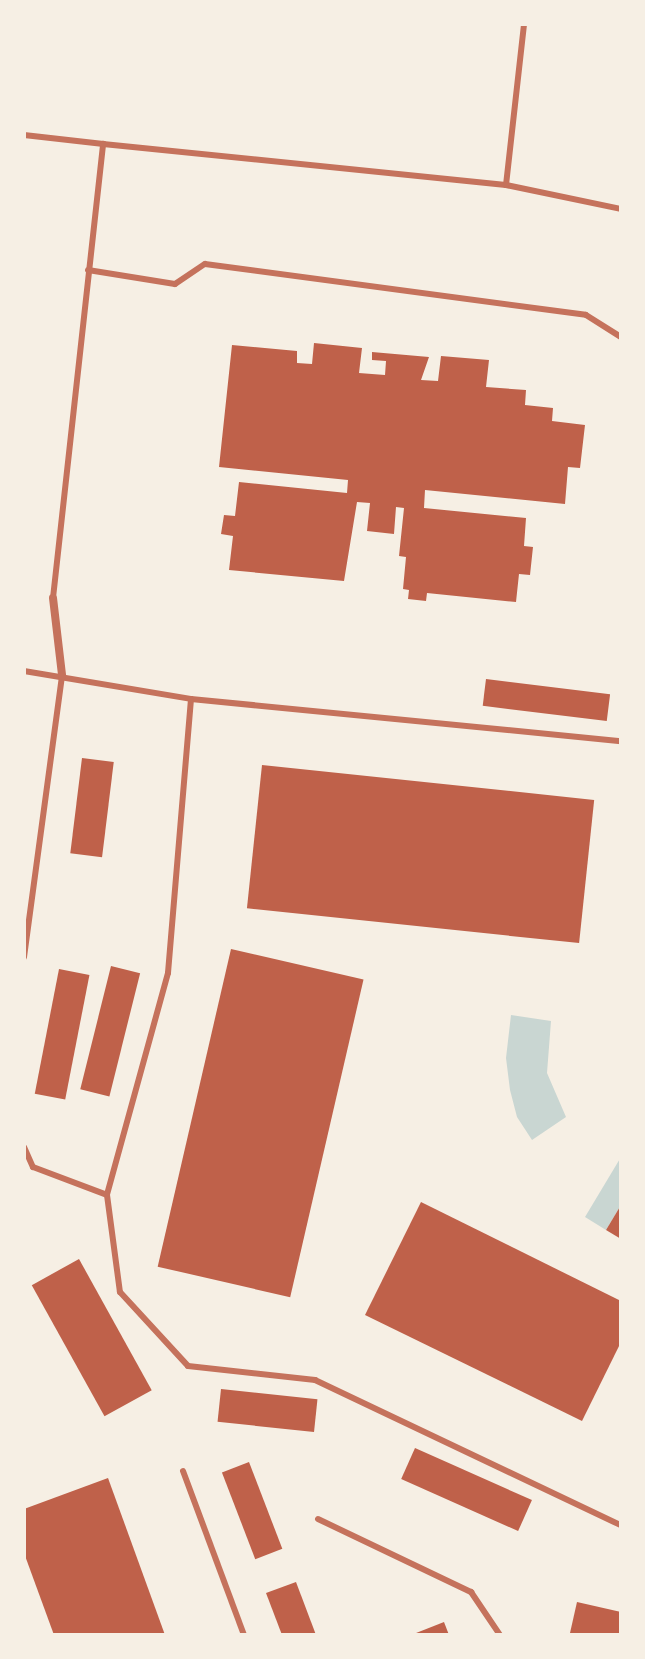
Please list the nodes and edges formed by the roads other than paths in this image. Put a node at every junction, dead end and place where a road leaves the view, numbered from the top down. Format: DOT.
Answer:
graph roads {
  1 [pos="524,24"];
  2 [pos="24,135"];
  3 [pos="103,144"];
  4 [pos="506,185"];
  5 [pos="621,209"];
  6 [pos="88,270"];
  7 [pos="621,337"];
  8 [pos="53,598"];
  9 [pos="24,671"];
  10 [pos="62,675"];
  11 [pos="191,699"];
  12 [pos="621,741"];
  13 [pos="24,957"];
  14 [pos="24,1147"];
  15 [pos="107,1195"];
  16 [pos="183,1471"];
  17 [pos="318,1519"];
  18 [pos="621,1525"];
  19 [pos="244,1635"];
  20 [pos="500,1635"];
  1 -- 4 [label="lane"];
  2 -- 3 [label="lane"];
  3 -- 4 [label="lane"];
  3 -- 6 [label="lane"];
  4 -- 5 [label="lane"];
  6 -- 7 [label="lane"];
  6 -- 8 [label="lane"];
  8 -- 10 [label="street"];
  9 -- 10 [label="lane"];
  10 -- 11 [label="lane"];
  10 -- 13 [label="lane"];
  11 -- 12 [label="lane"];
  11 -- 15 [label="lane"];
  14 -- 15 [label="lane"];
  15 -- 18 [label="lane"];
  16 -- 19 [label="lane"];
  17 -- 20 [label="lane"];
}
